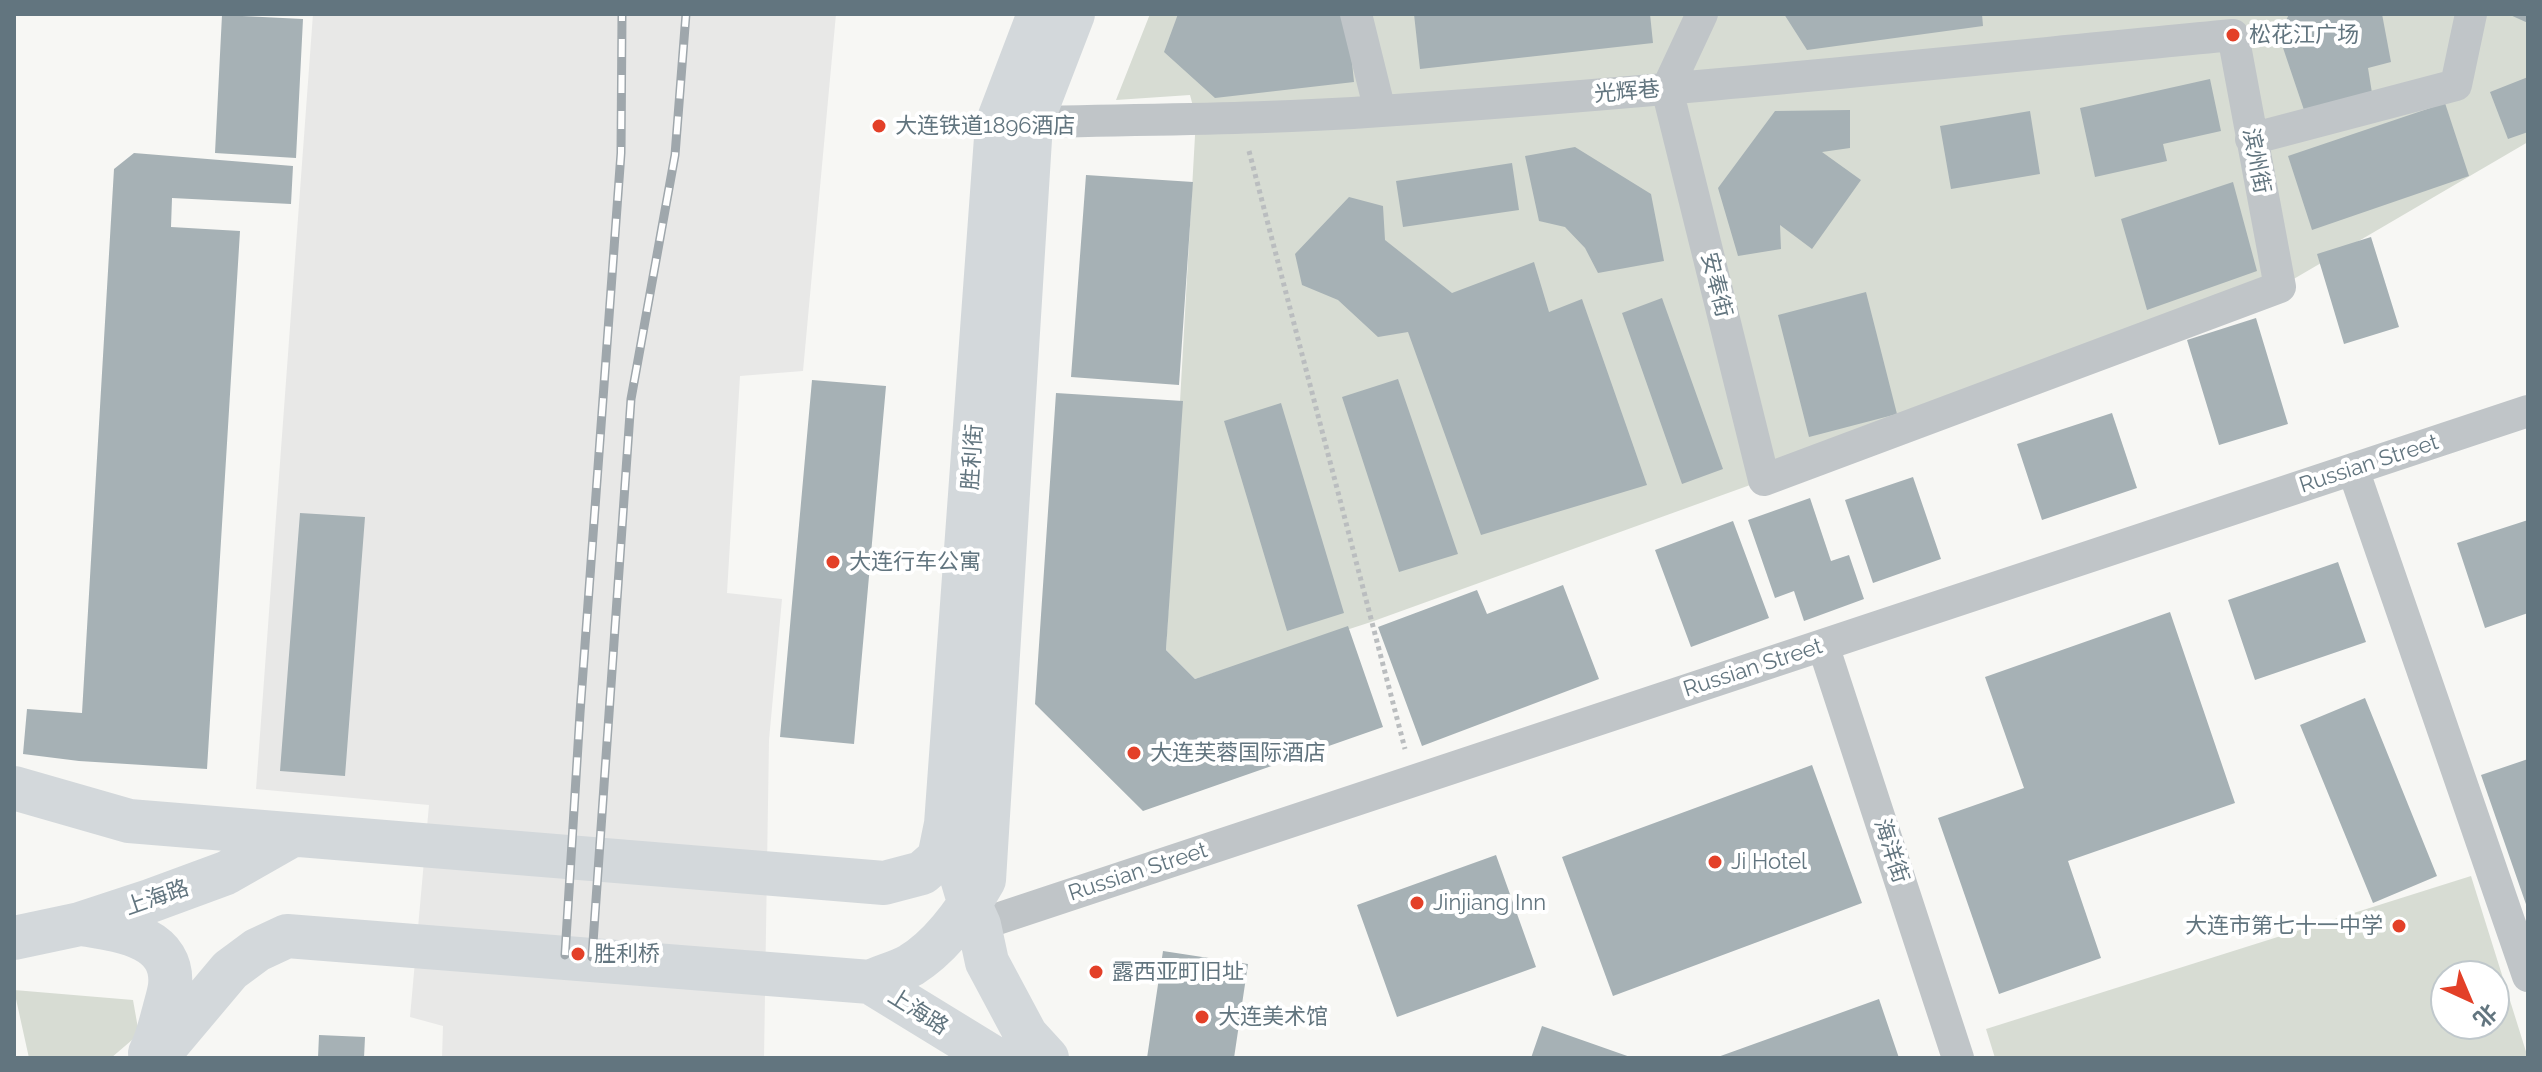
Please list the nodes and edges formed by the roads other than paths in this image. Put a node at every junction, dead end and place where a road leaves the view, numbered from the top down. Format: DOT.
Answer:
graph roads {
  1 [pos="1039,14"];
  2 [pos="1073,14"];
  3 [pos="1356,14"];
  4 [pos="1702,14"];
  5 [pos="2471,14"];
  6 [pos="2238,25"];
  7 [pos="1667,89"];
  8 [pos="1380,111"];
  9 [pos="1014,123"];
  10 [pos="2251,139"];
  11 [pos="2280,287"];
  12 [pos="2528,411"];
  13 [pos="2353,469"];
  14 [pos="1823,645"];
  15 [pos="14,788"];
  16 [pos="946,824"];
  17 [pos="291,836"];
  18 [pos="974,915"];
  19 [pos="80,924"];
  20 [pos="14,938"];
  21 [pos="2528,976"];
  22 [pos="870,982"];
  23 [pos="194,1012"];
  24 [pos="146,1058"];
  25 [pos="156,1058"];
  26 [pos="185,1058"];
  27 [pos="994,1058"];
  28 [pos="1047,1058"];
  29 [pos="1958,1058"];
  1 -- 9 [label="main road, 胜利街"];
  2 -- 9 [label="main road, 胜利街"];
  3 -- 8 [label="street"];
  4 -- 7 [label="street"];
  5 -- 10 [label="street"];
  6 -- 7 [label="street, 光辉巷"];
  6 -- 10 [label="street, 滨州街"];
  7 -- 8 [label="street, 光辉巷"];
  7 -- 11 [label="street, 安奉街"];
  8 -- 9 [label="street, 光辉巷"];
  9 -- 16 [label="main road, 胜利街"];
  9 -- 18 [label="main road, 胜利街"];
  10 -- 11 [label="street, 滨州街"];
  12 -- 13 [label="street, Russian Street"];
  13 -- 14 [label="street, Russian Street"];
  13 -- 21 [label="street"];
  14 -- 18 [label="street, Russian Street"];
  14 -- 29 [label="street, 海洋街"];
  15 -- 17 [label="main road"];
  16 -- 17 [label="main road"];
  16 -- 18 [label="main road, 胜利街"];
  17 -- 19 [label="main road, 上海路"];
  18 -- 22 [label="main road, 上海路"];
  18 -- 28 [label="main road"];
  19 -- 20 [label="main road, 上海路"];
  19 -- 24 [label="main road"];
  22 -- 23 [label="main road"];
  22 -- 27 [label="main road, 上海路"];
  23 -- 25 [label="main road"];
  23 -- 26 [label="main road"];
}
